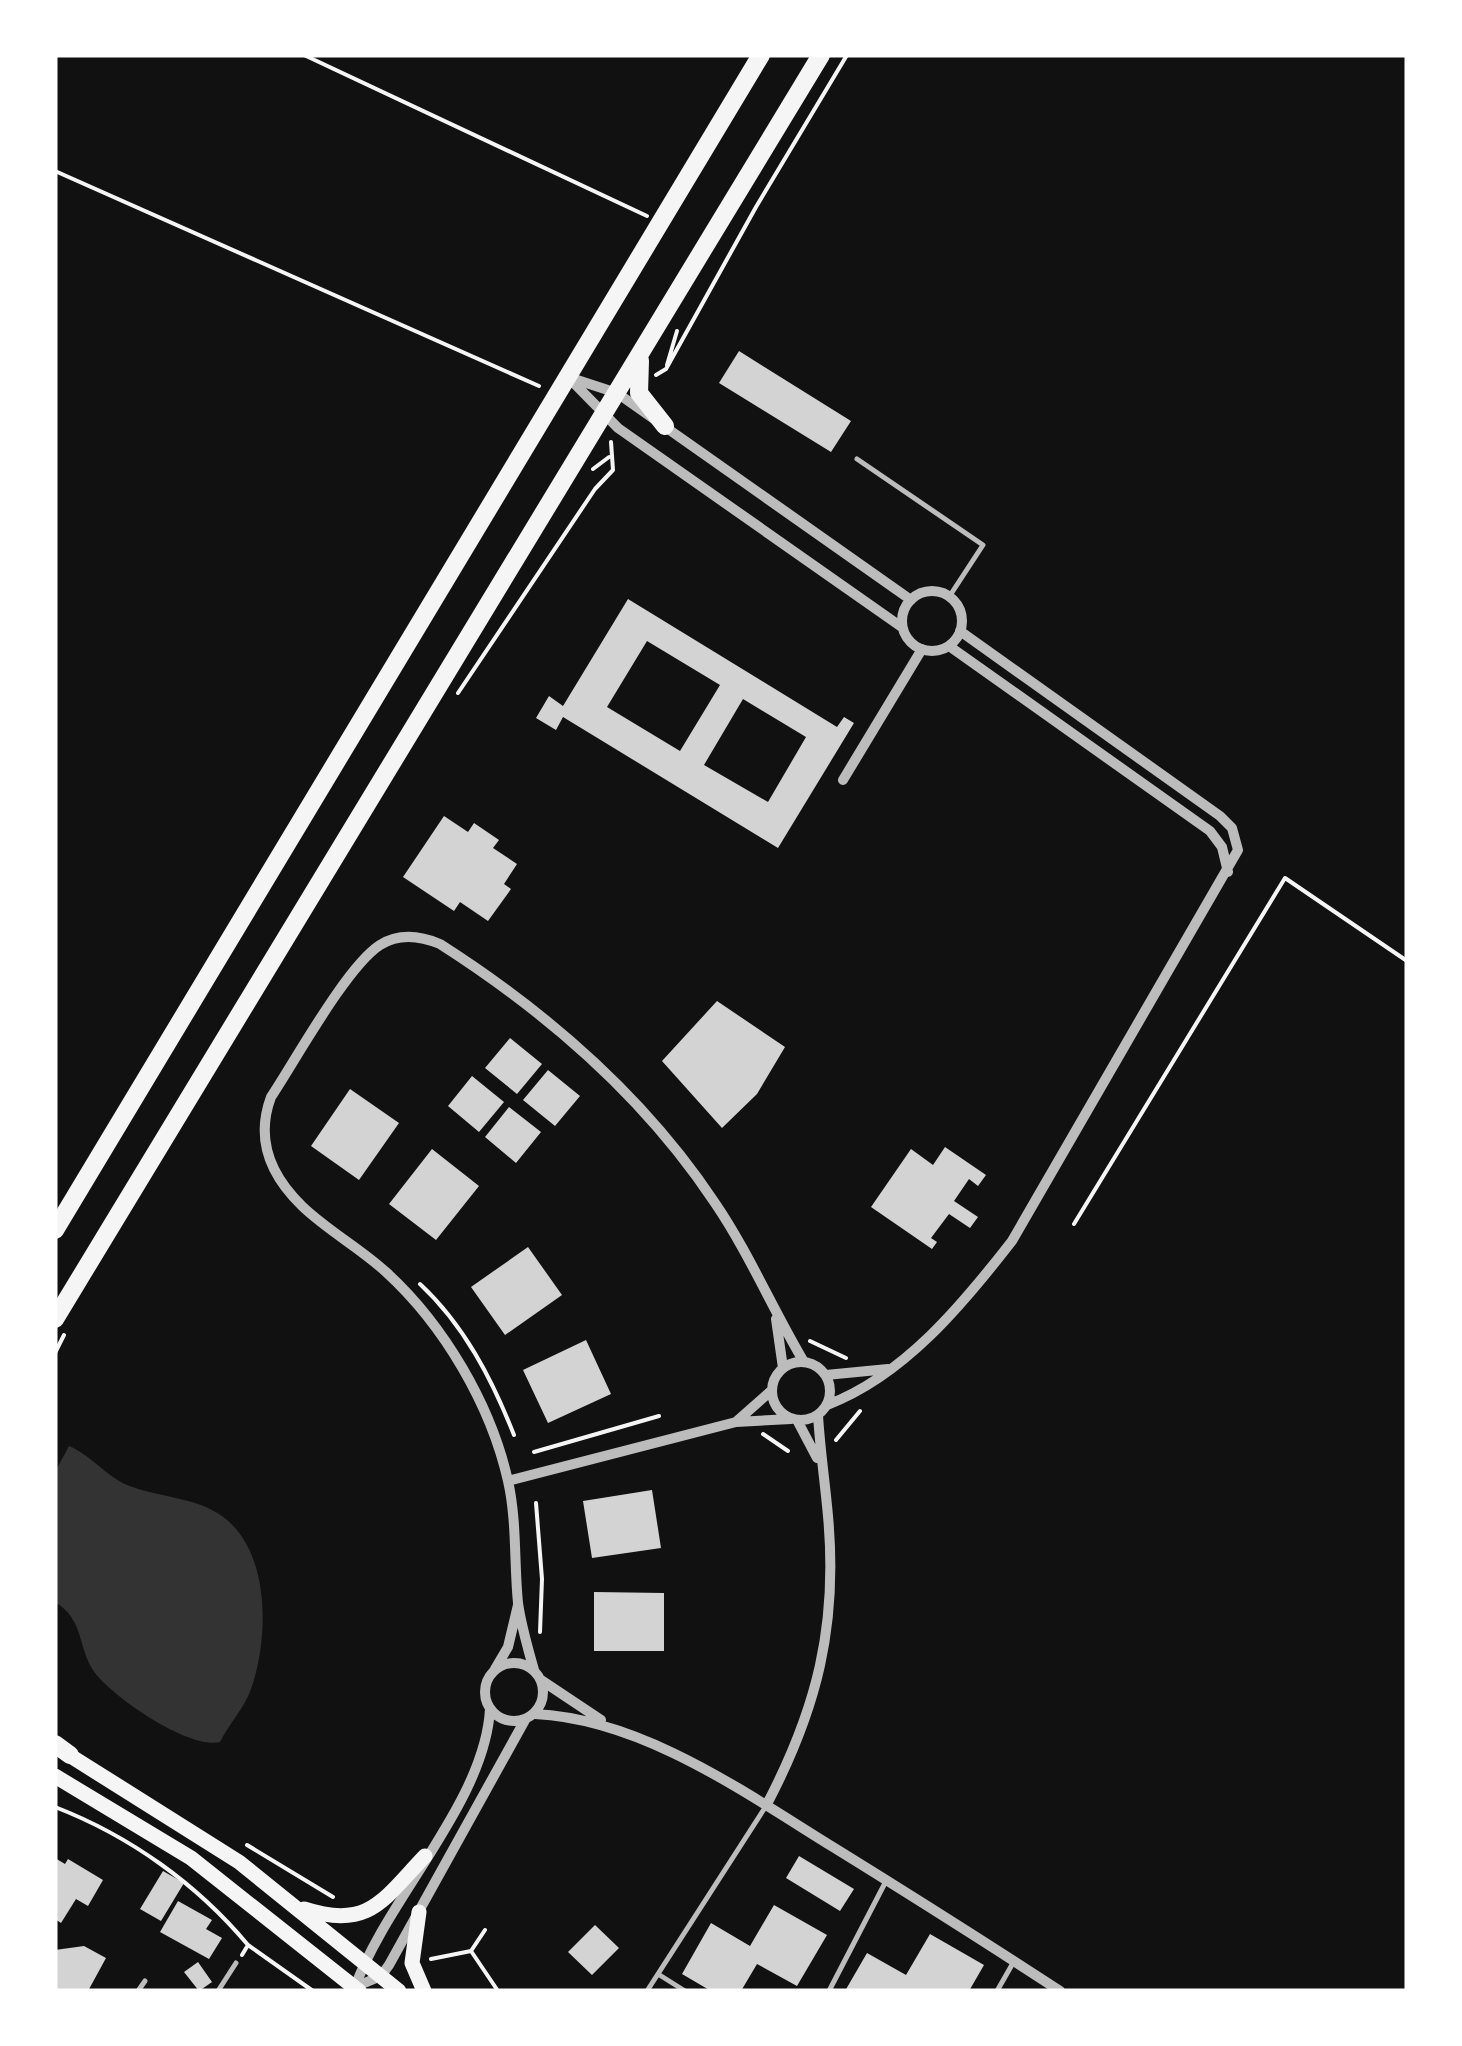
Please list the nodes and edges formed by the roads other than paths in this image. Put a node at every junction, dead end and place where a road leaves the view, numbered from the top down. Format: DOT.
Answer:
graph roads {
  1 [pos="761,55"];
  2 [pos="820,55"];
  3 [pos="642,353"];
  4 [pos="567,376"];
  5 [pos="617,393"];
  6 [pos="607,424"];
  7 [pos="665,426"];
  8 [pos="857,459"];
  9 [pos="949,597"];
  10 [pos="912,600"];
  11 [pos="903,628"];
  12 [pos="960,632"];
  13 [pos="949,646"];
  14 [pos="922,649"];
  15 [pos="843,780"];
  16 [pos="1228,872"];
  17 [pos="55,1226"];
  18 [pos="775,1313"];
  19 [pos="55,1319"];
  20 [pos="804,1362"];
  21 [pos="783,1368"];
  22 [pos="889,1368"];
  23 [pos="826,1374"];
  24 [pos="772,1390"];
  25 [pos="828,1405"];
  26 [pos="818,1415"];
  27 [pos="794,1419"];
  28 [pos="736,1422"];
  29 [pos="820,1463"];
  30 [pos="508,1481"];
  31 [pos="518,1604"];
  32 [pos="494,1671"];
  33 [pos="537,1675"];
  34 [pos="490,1709"];
  35 [pos="530,1717"];
  36 [pos="610,1726"];
  37 [pos="60,1749"];
  38 [pos="55,1776"];
  39 [pos="766,1806"];
  40 [pos="424,1856"];
  41 [pos="886,1880"];
  42 [pos="296,1906"];
  43 [pos="419,1912"];
  44 [pos="364,1962"];
  45 [pos="1014,1962"];
  46 [pos="236,1963"];
  47 [pos="658,1974"];
  48 [pos="381,1976"];
  49 [pos="144,1981"];
  50 [pos="357,1989"];
  51 [pos="1052,1989"];
  52 [pos="138,1991"];
  53 [pos="218,1991"];
  54 [pos="399,1991"];
  55 [pos="424,1991"];
  56 [pos="647,1991"];
  57 [pos="685,1991"];
  58 [pos="829,1991"];
  59 [pos="998,1991"];
  1 -- 4 [label="main road"];
  2 -- 3 [label="main road"];
  3 -- 5 [label="main road"];
  3 -- 7 [label="main road"];
  4 -- 5 [label="street"];
  4 -- 6 [label="street"];
  4 -- 17 [label="main road"];
  5 -- 6 [label="main road"];
  5 -- 7 [label="street"];
  6 -- 11 [label="street"];
  6 -- 19 [label="main road"];
  7 -- 10 [label="street"];
  8 -- 9 [label="lane"];
  9 -- 10 [label="street"];
  9 -- 12 [label="street"];
  10 -- 11 [label="street"];
  11 -- 14 [label="street"];
  12 -- 13 [label="street"];
  12 -- 16 [label="street"];
  13 -- 14 [label="street"];
  13 -- 16 [label="street"];
  14 -- 15 [label="street"];
  16 -- 22 [label="street"];
  18 -- 20 [label="street"];
  18 -- 21 [label="street"];
  18 -- 30 [label="street"];
  20 -- 21 [label="street"];
  20 -- 23 [label="street"];
  21 -- 24 [label="street"];
  22 -- 23 [label="street"];
  22 -- 25 [label="street"];
  23 -- 25 [label="street"];
  24 -- 27 [label="street"];
  24 -- 28 [label="street"];
  25 -- 26 [label="street"];
  26 -- 27 [label="street"];
  26 -- 29 [label="street"];
  27 -- 28 [label="street"];
  27 -- 29 [label="street"];
  28 -- 30 [label="street"];
  29 -- 39 [label="street"];
  30 -- 31 [label="street"];
  31 -- 32 [label="street"];
  31 -- 33 [label="street"];
  32 -- 33 [label="street"];
  32 -- 34 [label="street"];
  33 -- 35 [label="street"];
  33 -- 36 [label="street"];
  34 -- 35 [label="street"];
  34 -- 40 [label="street"];
  35 -- 36 [label="street"];
  35 -- 43 [label="street"];
  36 -- 39 [label="street"];
  37 -- 42 [label="main road"];
  38 -- 50 [label="main road"];
  39 -- 41 [label="street"];
  39 -- 47 [label="lane"];
  40 -- 42 [label="main road"];
  40 -- 44 [label="street"];
  41 -- 45 [label="street"];
  41 -- 58 [label="lane"];
  42 -- 44 [label="main road"];
  43 -- 48 [label="street"];
  43 -- 55 [label="main road"];
  44 -- 48 [label="main road"];
  44 -- 50 [label="street"];
  45 -- 51 [label="street"];
  45 -- 59 [label="lane"];
  46 -- 53 [label="lane"];
  47 -- 56 [label="lane"];
  47 -- 57 [label="lane"];
  48 -- 50 [label="street"];
  48 -- 54 [label="main road"];
  49 -- 52 [label="lane"];
}
